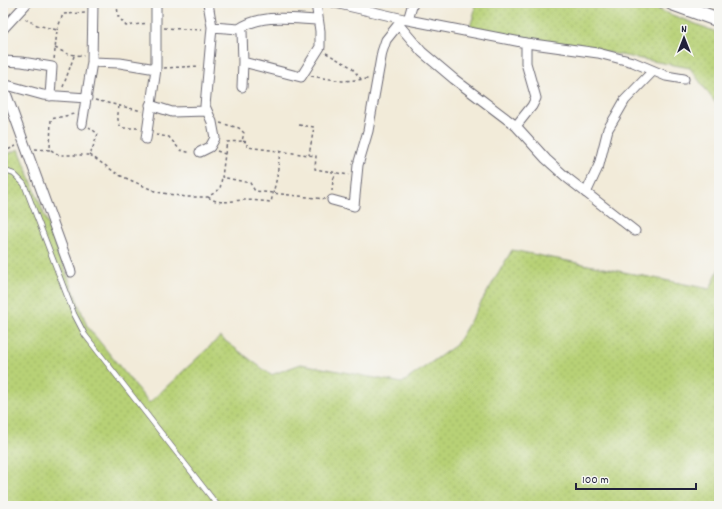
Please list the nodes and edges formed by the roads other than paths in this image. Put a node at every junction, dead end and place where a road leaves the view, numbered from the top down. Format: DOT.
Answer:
graph roads {
  1 [pos="27,3"];
  2 [pos="93,3"];
  3 [pos="156,3"];
  4 [pos="208,3"];
  5 [pos="316,3"];
  6 [pos="335,3"];
  7 [pos="413,3"];
  8 [pos="672,3"];
  9 [pos="318,20"];
  10 [pos="719,20"];
  11 [pos="403,21"];
  12 [pos="212,27"];
  13 [pos="3,29"];
  14 [pos="239,29"];
  15 [pos="526,43"];
  16 [pos="92,59"];
  17 [pos="3,61"];
  18 [pos="243,62"];
  19 [pos="156,69"];
  20 [pos="653,71"];
  21 [pos="684,79"];
  22 [pos="3,84"];
  23 [pos="242,87"];
  24 [pos="50,96"];
  25 [pos="87,98"];
  26 [pos="150,108"];
  27 [pos="206,111"];
  28 [pos="82,124"];
  29 [pos="516,126"];
  30 [pos="146,139"];
  31 [pos="200,152"];
  32 [pos="3,170"];
  33 [pos="586,193"];
  34 [pos="332,200"];
  35 [pos="635,231"];
  36 [pos="71,272"];
  37 [pos="218,506"];
  1 -- 13 [label="street"];
  2 -- 16 [label="street"];
  3 -- 19 [label="street"];
  4 -- 12 [label="street"];
  5 -- 9 [label="street"];
  6 -- 11 [label="street"];
  7 -- 11 [label="street"];
  8 -- 10 [label="main road"];
  9 -- 14 [label="street"];
  9 -- 18 [label="street"];
  11 -- 15 [label="street"];
  11 -- 29 [label="street"];
  11 -- 34 [label="street"];
  12 -- 14 [label="street"];
  12 -- 27 [label="street"];
  14 -- 18 [label="street"];
  15 -- 20 [label="street"];
  15 -- 29 [label="street"];
  16 -- 19 [label="street"];
  16 -- 25 [label="street"];
  17 -- 24 [label="street"];
  18 -- 23 [label="street"];
  19 -- 26 [label="street"];
  20 -- 21 [label="street"];
  20 -- 33 [label="street"];
  22 -- 24 [label="street"];
  22 -- 36 [label="street"];
  24 -- 25 [label="street"];
  25 -- 28 [label="street"];
  26 -- 27 [label="street"];
  26 -- 30 [label="street"];
  27 -- 31 [label="street"];
  29 -- 33 [label="street"];
  32 -- 37 [label="lane"];
  33 -- 35 [label="street"];
}
